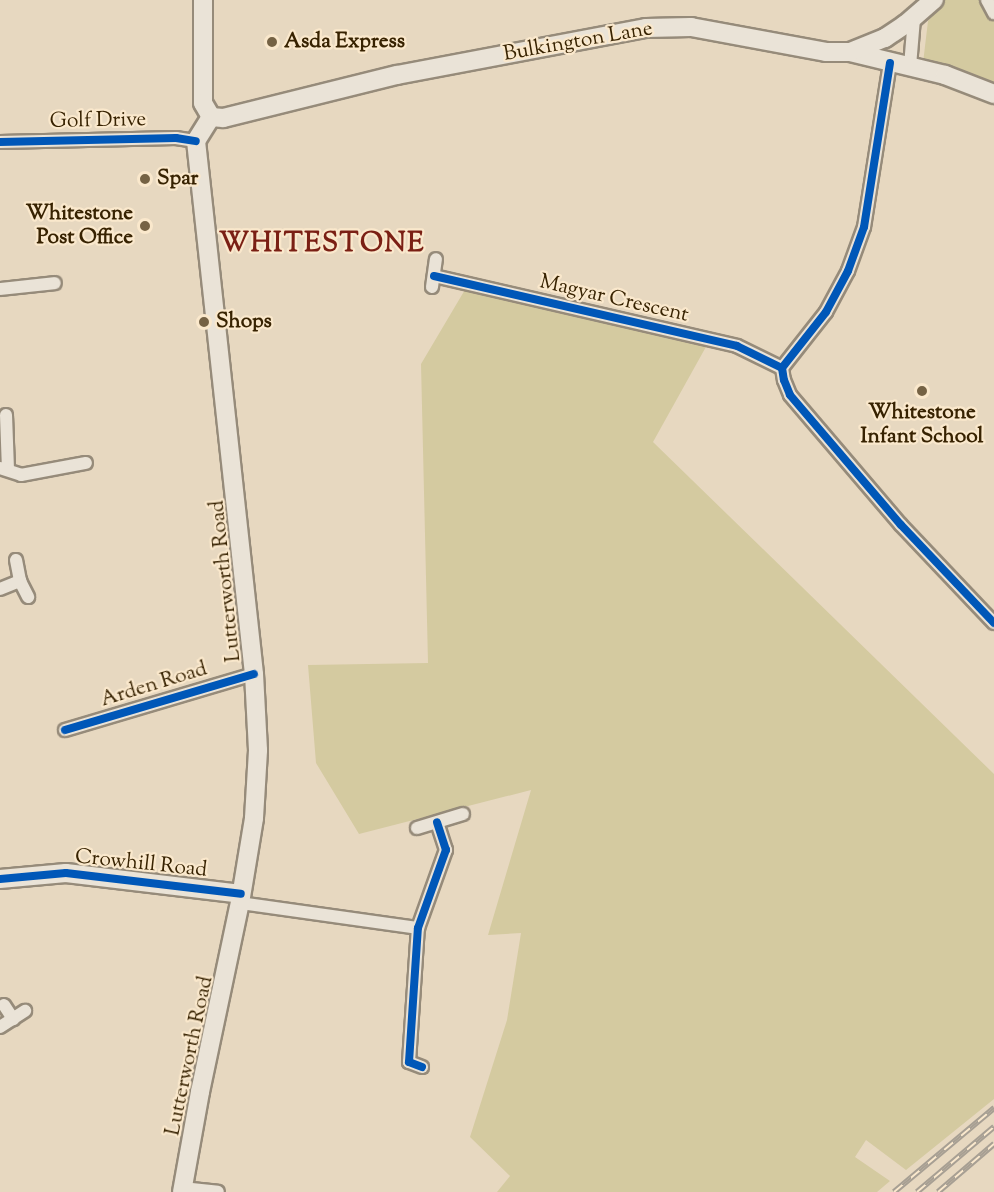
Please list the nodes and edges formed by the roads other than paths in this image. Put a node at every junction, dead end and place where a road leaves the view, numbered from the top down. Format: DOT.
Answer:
graph roads {
  1 [pos="203,0"];
  2 [pos="934,0"];
  3 [pos="987,0"];
  4 [pos="994,13"];
  5 [pos="914,18"];
  6 [pos="850,52"];
  7 [pos="890,63"];
  8 [pos="910,66"];
  9 [pos="994,94"];
  10 [pos="211,117"];
  11 [pos="196,141"];
  12 [pos="0,142"];
  13 [pos="436,259"];
  14 [pos="56,283"];
  15 [pos="0,289"];
  16 [pos="782,368"];
  17 [pos="6,415"];
  18 [pos="86,463"];
  19 [pos="4,469"];
  20 [pos="16,560"];
  21 [pos="20,581"];
  22 [pos="0,589"];
  23 [pos="28,597"];
  24 [pos="994,623"];
  25 [pos="254,674"];
  26 [pos="65,730"];
  27 [pos="463,814"];
  28 [pos="437,822"];
  29 [pos="417,828"];
  30 [pos="0,879"];
  31 [pos="241,899"];
  32 [pos="418,928"];
  33 [pos="4,1005"];
  34 [pos="25,1011"];
  35 [pos="13,1019"];
  36 [pos="0,1028"];
  37 [pos="422,1066"];
  38 [pos="182,1190"];
  39 [pos="218,1192"];
  1 -- 10 [label="main road"];
  2 -- 5 [label="main road, Bulkington Lane"];
  3 -- 4 [label="street"];
  5 -- 6 [label="main road, Bulkington Lane"];
  5 -- 8 [label="street"];
  6 -- 7 [label="main road"];
  6 -- 10 [label="main road, Bulkington Lane"];
  7 -- 8 [label="main road"];
  7 -- 16 [label="street"];
  8 -- 9 [label="main road"];
  10 -- 11 [label="main road"];
  11 -- 12 [label="street, Golf Drive"];
  11 -- 25 [label="main road, Lutterworth Road"];
  13 -- 16 [label="street, Magyar Crescent"];
  14 -- 15 [label="street"];
  16 -- 24 [label="street"];
  17 -- 19 [label="street"];
  18 -- 19 [label="street"];
  20 -- 21 [label="street"];
  21 -- 22 [label="street"];
  21 -- 23 [label="street"];
  25 -- 26 [label="street, Arden Road"];
  25 -- 31 [label="main road, Lutterworth Road"];
  27 -- 28 [label="street"];
  28 -- 29 [label="street"];
  28 -- 32 [label="street"];
  30 -- 31 [label="main road, Crowhill Road"];
  31 -- 32 [label="street"];
  31 -- 38 [label="main road, Lutterworth Road"];
  32 -- 37 [label="street"];
  33 -- 35 [label="street"];
  34 -- 35 [label="street"];
  35 -- 36 [label="street"];
  38 -- 39 [label="street"];
}
